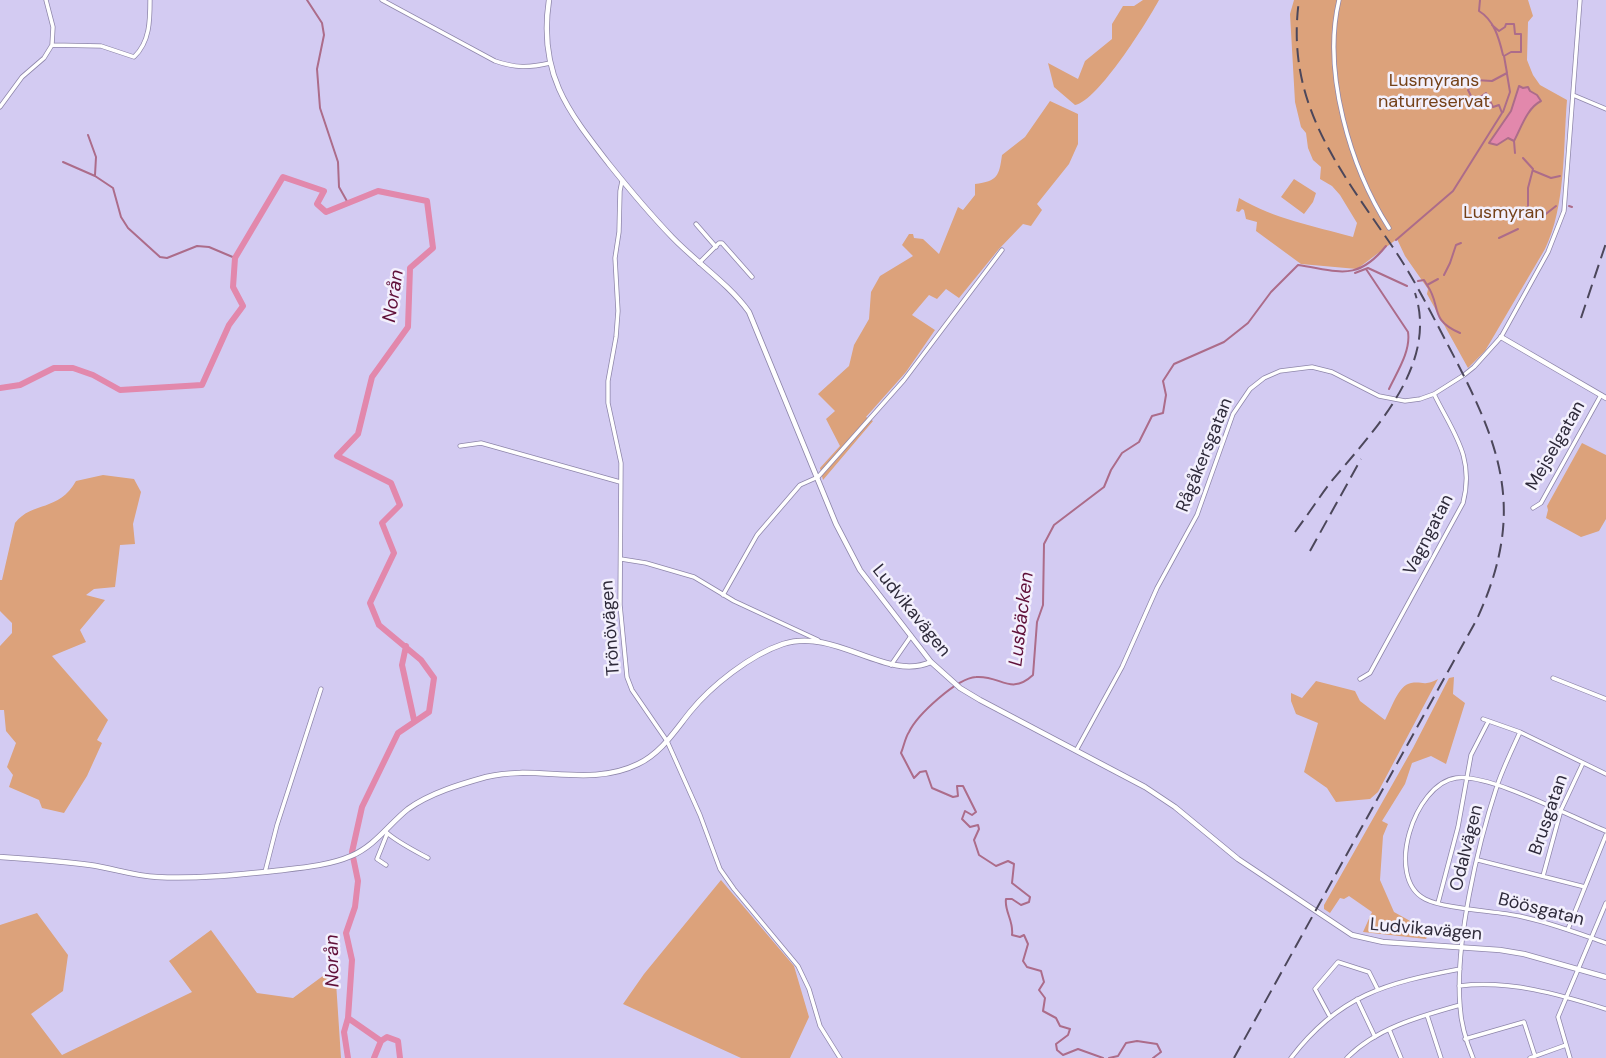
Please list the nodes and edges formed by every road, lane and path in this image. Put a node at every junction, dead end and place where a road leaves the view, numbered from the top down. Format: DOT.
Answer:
graph roads {
  1 [pos="46,0"];
  2 [pos="150,0"];
  3 [pos="382,0"];
  4 [pos="549,0"];
  5 [pos="1339,0"];
  6 [pos="1580,0"];
  7 [pos="52,45"];
  8 [pos="550,63"];
  9 [pos="1573,95"];
  10 [pos="0,107"];
  11 [pos="1606,109"];
  12 [pos="622,181"];
  13 [pos="696,224"];
  14 [pos="1389,228"];
  15 [pos="716,247"];
  16 [pos="1002,250"];
  17 [pos="699,262"];
  18 [pos="752,277"];
  19 [pos="1501,337"];
  20 [pos="1434,394"];
  21 [pos="1604,397"];
  22 [pos="460,446"];
  23 [pos="818,477"];
  24 [pos="621,482"];
  25 [pos="1533,508"];
  26 [pos="621,559"];
  27 [pos="723,595"];
  28 [pos="911,636"];
  29 [pos="818,640"];
  30 [pos="931,662"];
  31 [pos="891,665"];
  32 [pos="1553,678"];
  33 [pos="1360,679"];
  34 [pos="321,689"];
  35 [pos="1606,699"];
  36 [pos="1520,732"];
  37 [pos="667,741"];
  38 [pos="1077,749"];
  39 [pos="1583,763"];
  40 [pos="1606,774"];
  41 [pos="1468,778"];
  42 [pos="1497,785"];
  43 [pos="1561,810"];
  44 [pos="386,833"];
  45 [pos="1606,833"];
  46 [pos="0,857"];
  47 [pos="428,858"];
  48 [pos="1478,860"];
  49 [pos="386,864"];
  50 [pos="265,872"];
  51 [pos="1542,876"];
  52 [pos="1586,887"];
  53 [pos="1438,903"];
  54 [pos="1606,903"];
  55 [pos="1468,907"];
  56 [pos="1568,929"];
  57 [pos="1591,938"];
  58 [pos="1606,943"];
  59 [pos="1463,947"];
  60 [pos="1460,969"];
  61 [pos="1577,969"];
  62 [pos="1606,977"];
  63 [pos="1460,986"];
  64 [pos="1377,988"];
  65 [pos="1566,997"];
  66 [pos="1357,999"];
  67 [pos="1460,1005"];
  68 [pos="1606,1009"];
  69 [pos="1426,1014"];
  70 [pos="1329,1016"];
  71 [pos="1389,1029"];
  72 [pos="1375,1037"];
  73 [pos="1465,1039"];
  74 [pos="1566,1045"];
  75 [pos="1352,1053"];
  76 [pos="1533,1057"];
  77 [pos="840,1058"];
  78 [pos="1291,1058"];
  79 [pos="1347,1058"];
  80 [pos="1355,1058"];
  81 [pos="1401,1058"];
  82 [pos="1441,1058"];
  83 [pos="1473,1058"];
  84 [pos="1570,1058"];
  1 -- 7 [label="street"];
  2 -- 7 [label="street"];
  3 -- 8 [label="street"];
  4 -- 8 [label="street, Ludvikavägen"];
  5 -- 14 [label="street"];
  6 -- 9 [label="street, Rågåkersgatan"];
  7 -- 10 [label="street"];
  8 -- 12 [label="street, Ludvikavägen"];
  9 -- 11 [label="street"];
  9 -- 19 [label="street, Rågåkersgatan"];
  12 -- 17 [label="street, Ludvikavägen"];
  12 -- 24 [label="street, Trönövägen"];
  13 -- 15 [label="street"];
  15 -- 17 [label="street"];
  15 -- 18 [label="street"];
  16 -- 23 [label="street"];
  17 -- 23 [label="street, Ludvikavägen"];
  19 -- 20 [label="street, Rågåkersgatan"];
  19 -- 21 [label="street"];
  20 -- 33 [label="street, Vagngatan"];
  20 -- 38 [label="street, Rågåkersgatan"];
  21 -- 25 [label="street, Mejselgatan"];
  22 -- 24 [label="street"];
  23 -- 27 [label="street"];
  23 -- 28 [label="street, Ludvikavägen"];
  24 -- 26 [label="street, Trönövägen"];
  26 -- 27 [label="street"];
  26 -- 37 [label="street, Trönövägen"];
  27 -- 29 [label="street"];
  28 -- 30 [label="street, Ludvikavägen"];
  28 -- 31 [label="street"];
  29 -- 31 [label="street"];
  29 -- 37 [label="street"];
  30 -- 31 [label="street"];
  30 -- 38 [label="street, Ludvikavägen"];
  32 -- 35 [label="street"];
  34 -- 50 [label="street"];
  36 -- 39 [label="street"];
  36 -- 41 [label="street"];
  36 -- 42 [label="street, Odalvägen"];
  37 -- 44 [label="street"];
  37 -- 77 [label="street, Trönövägen"];
  38 -- 59 [label="street, Ludvikavägen"];
  39 -- 40 [label="street"];
  39 -- 43 [label="street, Brusgatan"];
  41 -- 42 [label="street"];
  41 -- 53 [label="street"];
  41 -- 53 [label="street"];
  42 -- 43 [label="street"];
  42 -- 48 [label="street, Odalvägen"];
  43 -- 45 [label="street"];
  43 -- 51 [label="street, Brusgatan"];
  44 -- 47 [label="street"];
  44 -- 49 [label="street"];
  44 -- 50 [label="street"];
  45 -- 52 [label="street"];
  46 -- 50 [label="street"];
  48 -- 51 [label="street"];
  48 -- 55 [label="street, Odalvägen"];
  51 -- 52 [label="street"];
  52 -- 56 [label="street"];
  53 -- 55 [label="street, Böösgatan"];
  54 -- 57 [label="street"];
  55 -- 56 [label="street, Böösgatan"];
  55 -- 59 [label="street, Odalvägen"];
  56 -- 57 [label="street, Böösgatan"];
  57 -- 58 [label="street, Böösgatan"];
  57 -- 61 [label="street"];
  59 -- 60 [label="street, Odalvägen"];
  59 -- 61 [label="street, Ludvikavägen"];
  60 -- 63 [label="street, Odalvägen"];
  60 -- 64 [label="street"];
  61 -- 62 [label="street, Ludvikavägen"];
  61 -- 65 [label="street"];
  63 -- 65 [label="street"];
  63 -- 67 [label="street, Odalvägen"];
  64 -- 66 [label="street"];
  64 -- 70 [label="street"];
  65 -- 68 [label="street"];
  65 -- 74 [label="street"];
  66 -- 70 [label="street"];
  66 -- 72 [label="street"];
  67 -- 69 [label="street"];
  67 -- 73 [label="street, Odalvägen"];
  69 -- 71 [label="street"];
  69 -- 82 [label="street"];
  70 -- 78 [label="street"];
  71 -- 72 [label="street"];
  71 -- 81 [label="street"];
  72 -- 75 [label="street"];
  73 -- 76 [label="street"];
  73 -- 83 [label="street, Odalvägen"];
  74 -- 76 [label="street"];
  74 -- 84 [label="street"];
  75 -- 79 [label="street"];
  75 -- 80 [label="street"];
}
